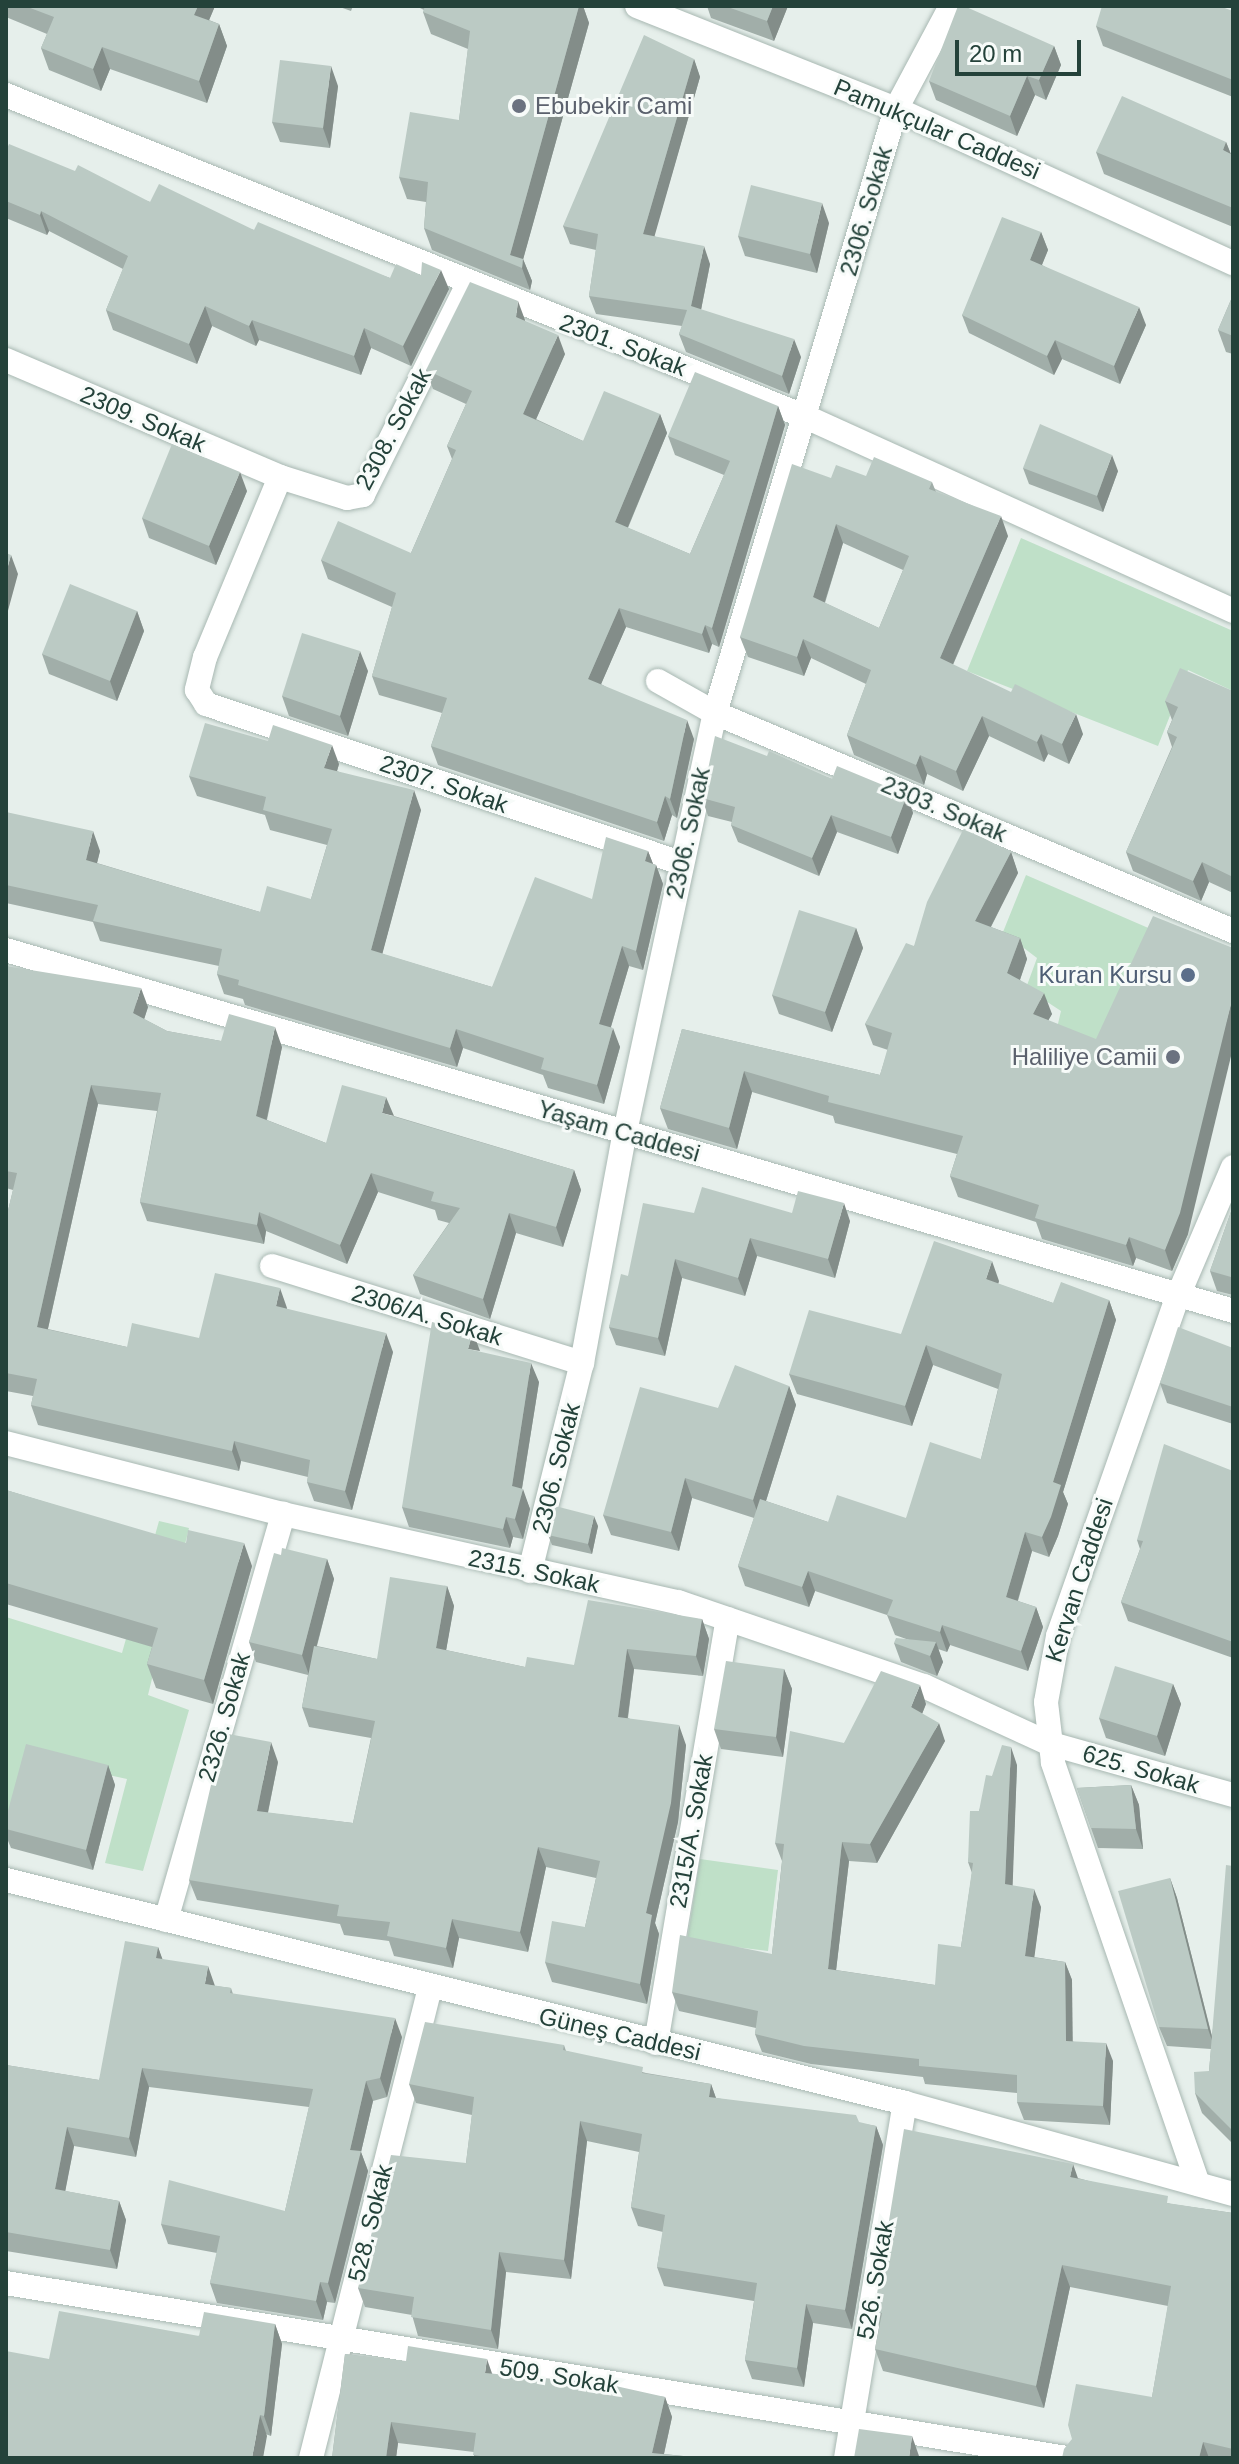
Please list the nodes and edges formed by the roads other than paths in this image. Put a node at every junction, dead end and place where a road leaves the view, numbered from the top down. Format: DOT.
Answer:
graph roads {
  1 [pos="637,6"];
  2 [pos="951,6"];
  3 [pos="6,95"];
  4 [pos="896,109"];
  5 [pos="1233,263"];
  6 [pos="468,284"];
  7 [pos="6,360"];
  8 [pos="806,417"];
  9 [pos="280,477"];
  10 [pos="1233,611"];
  11 [pos="658,681"];
  12 [pos="715,713"];
  13 [pos="681,863"];
  14 [pos="1233,931"];
  15 [pos="6,950"];
  16 [pos="625,1132"];
  17 [pos="1233,1167"];
  18 [pos="272,1266"];
  19 [pos="1178,1296"];
  20 [pos="1233,1311"];
  21 [pos="582,1363"];
  22 [pos="6,1443"];
  23 [pos="283,1514"];
  24 [pos="530,1571"];
  25 [pos="728,1619"];
  26 [pos="1048,1743"];
  27 [pos="1233,1795"];
  28 [pos="6,1880"];
  29 [pos="166,1920"];
  30 [pos="430,1987"];
  31 [pos="656,2043"];
  32 [pos="905,2103"];
  33 [pos="1198,2184"];
  34 [pos="1233,2194"];
  35 [pos="6,2283"];
  36 [pos="340,2340"];
  37 [pos="851,2421"];
  38 [pos="311,2458"];
  39 [pos="846,2458"];
  40 [pos="1066,2458"];
  1 -- 4 [label="street, Pamukçular Caddesi"];
  2 -- 4 [label="street, 2306. Sokak"];
  3 -- 6 [label="street, 2301. Sokak"];
  4 -- 5 [label="street, Pamukçular Caddesi"];
  4 -- 8 [label="street, 2306. Sokak"];
  6 -- 8 [label="street, 2301. Sokak"];
  6 -- 9 [label="street, 2308. Sokak"];
  7 -- 9 [label="street, 2309. Sokak"];
  8 -- 10 [label="street, 2301. Sokak"];
  8 -- 12 [label="street, 2306. Sokak"];
  9 -- 13 [label="street, 2307. Sokak"];
  11 -- 12 [label="street, 2303. Sokak"];
  12 -- 13 [label="street, 2306. Sokak"];
  12 -- 14 [label="street, 2303. Sokak"];
  13 -- 16 [label="street, 2306. Sokak"];
  15 -- 16 [label="street, Yaşam Caddesi"];
  16 -- 19 [label="street, Yaşam Caddesi"];
  16 -- 21 [label="street, 2306. Sokak"];
  17 -- 19 [label="street, Kervan Caddesi"];
  18 -- 21 [label="street, 2306/A. Sokak"];
  19 -- 20 [label="street, Yaşam Caddesi"];
  19 -- 26 [label="street, Kervan Caddesi"];
  21 -- 24 [label="street, 2306. Sokak"];
  22 -- 23 [label="street, 2315. Sokak"];
  23 -- 24 [label="street, 2315. Sokak"];
  23 -- 29 [label="street, 2326. Sokak"];
  24 -- 25 [label="street, 2315. Sokak"];
  25 -- 26 [label="street, 2315. Sokak"];
  25 -- 31 [label="street, 2315/A. Sokak"];
  26 -- 27 [label="street, 625. Sokak"];
  26 -- 33 [label="street, Kervan Caddesi"];
  28 -- 29 [label="street, Güneş Caddesi"];
  29 -- 30 [label="street, Güneş Caddesi"];
  30 -- 31 [label="street, Güneş Caddesi"];
  30 -- 36 [label="street, 528. Sokak"];
  31 -- 32 [label="street, Güneş Caddesi"];
  32 -- 33 [label="street, Güneş Caddesi"];
  32 -- 37 [label="street, 526. Sokak"];
  33 -- 34 [label="street, Güneş Caddesi"];
  35 -- 36 [label="street, 509. Sokak"];
  36 -- 37 [label="street, 509. Sokak"];
  36 -- 38 [label="street, 528. Sokak"];
  37 -- 39 [label="street, 526. Sokak"];
  37 -- 40 [label="street, 509. Sokak"];
}
